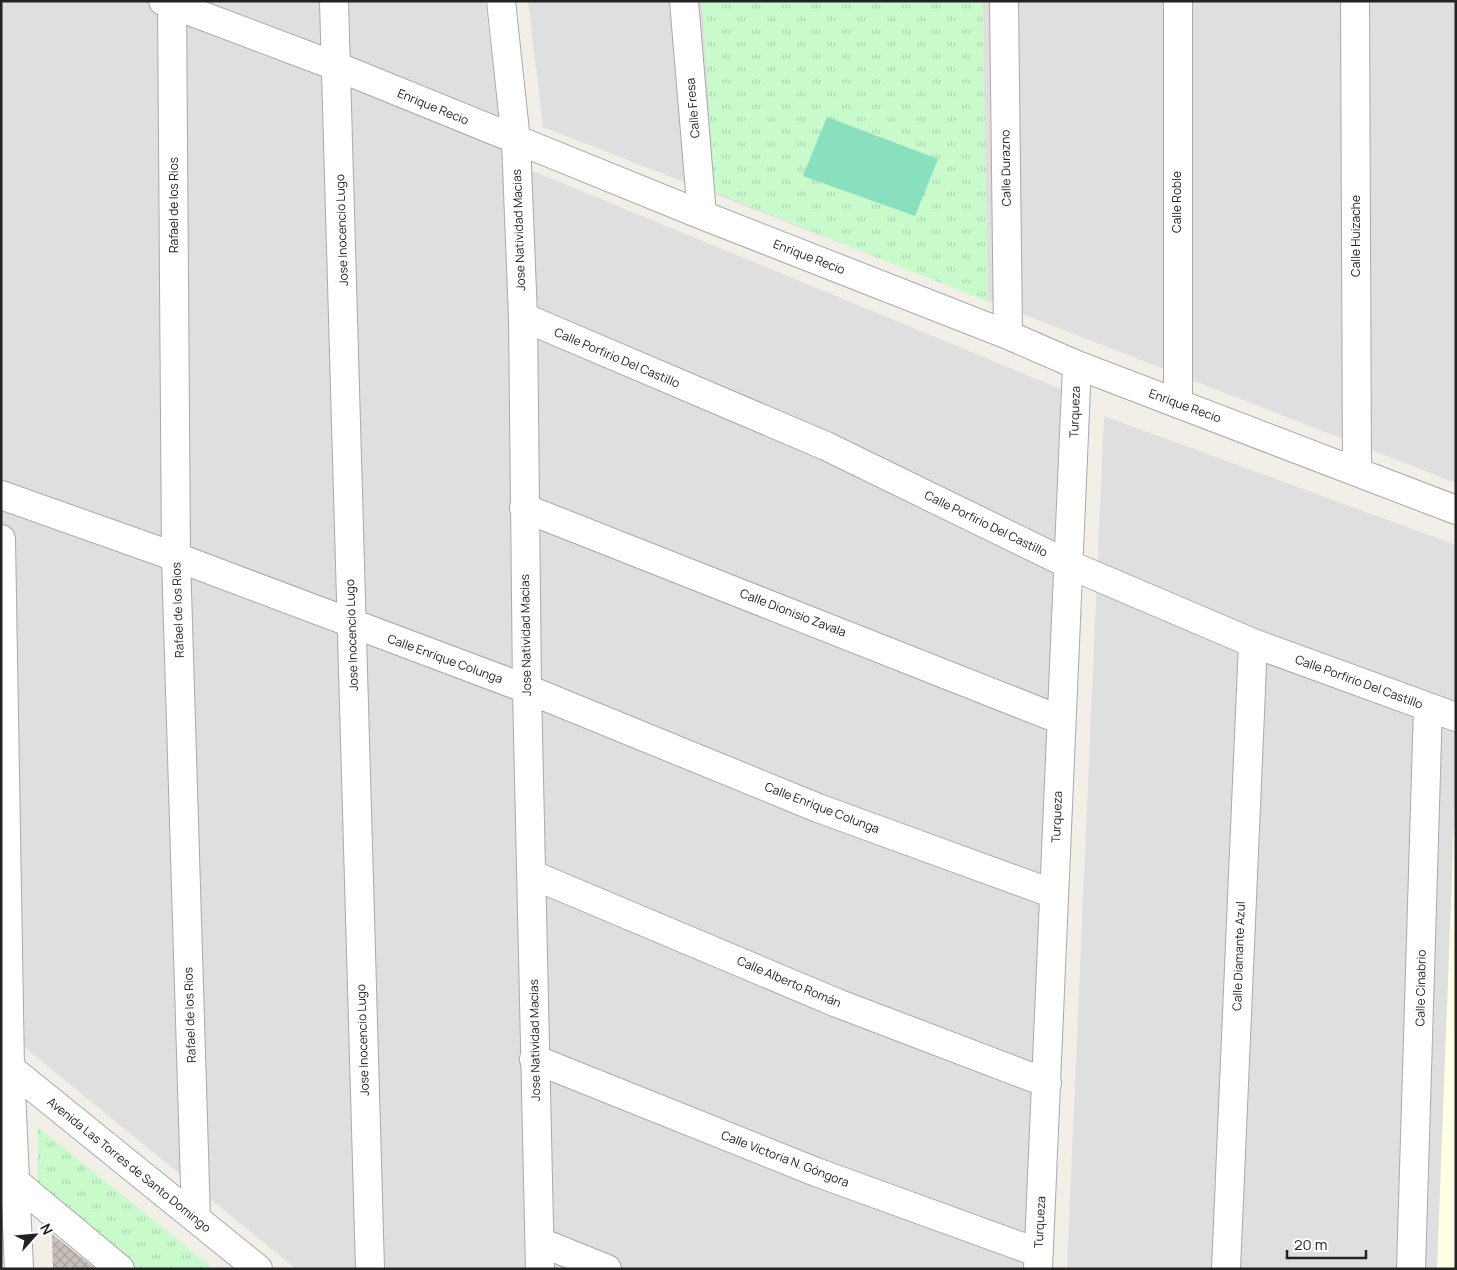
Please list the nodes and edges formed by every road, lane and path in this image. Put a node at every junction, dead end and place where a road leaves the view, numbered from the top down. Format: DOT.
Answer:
graph roads {
  1 [pos="334,1"];
  2 [pos="501,1"];
  3 [pos="684,1"];
  4 [pos="1004,1"];
  5 [pos="1178,1"];
  6 [pos="1355,1"];
  7 [pos="169,2"];
  8 [pos="338,68"];
  9 [pos="516,141"];
  10 [pos="702,215"];
  11 [pos="523,317"];
  12 [pos="1008,335"];
  13 [pos="1077,365"];
  14 [pos="1178,402"];
  15 [pos="1358,470"];
  16 [pos="1,495"];
  17 [pos="524,508"];
  18 [pos="1456,510"];
  19 [pos="1,539"];
  20 [pos="176,556"];
  21 [pos="1070,565"];
  22 [pos="352,625"];
  23 [pos="1253,643"];
  24 [pos="527,689"];
  25 [pos="1428,707"];
  26 [pos="1456,717"];
  27 [pos="1061,720"];
  28 [pos="533,875"];
  29 [pos="1054,894"];
  30 [pos="534,1059"];
  31 [pos="6,1064"];
  32 [pos="1047,1083"];
  33 [pos="8,1176"];
  34 [pos="196,1219"];
  35 [pos="540,1242"];
  36 [pos="1039,1261"];
  37 [pos="19,1269"];
  38 [pos="120,1269"];
  39 [pos="258,1269"];
  40 [pos="370,1269"];
  41 [pos="540,1269"];
  42 [pos="607,1269"];
  43 [pos="1226,1269"];
  44 [pos="1411,1269"];
  1 -- 8 [label="street, Jose Inocencio Lugo"];
  2 -- 9 [label="street, Jose Natividad Macias"];
  3 -- 10 [label="street, Calle Fresa"];
  4 -- 12 [label="street, Calle Durazno"];
  5 -- 14 [label="street, Calle Roble"];
  6 -- 15 [label="street, Calle Huizache"];
  7 -- 8 [label="street, Enrique Recio"];
  7 -- 20 [label="street, Rafael de los Rios"];
  8 -- 9 [label="street, Enrique Recio"];
  8 -- 22 [label="street, Jose Inocencio Lugo"];
  9 -- 10 [label="street, Enrique Recio"];
  9 -- 11 [label="street, Jose Natividad Macias"];
  10 -- 12 [label="street, Enrique Recio"];
  11 -- 17 [label="street, Jose Natividad Macias"];
  11 -- 21 [label="street, Calle Porfirio Del Castillo"];
  12 -- 13 [label="street, Enrique Recio"];
  13 -- 14 [label="street, Enrique Recio"];
  13 -- 21 [label="street, Turqueza"];
  14 -- 15 [label="street, Enrique Recio"];
  15 -- 18 [label="street, Enrique Recio"];
  16 -- 20 [label="street, Calle Enrique Colunga"];
  17 -- 24 [label="street, Jose Natividad Macias"];
  17 -- 27 [label="street, Calle Dionisio Zavala"];
  19 -- 31 [label="street"];
  20 -- 22 [label="street, Calle Enrique Colunga"];
  20 -- 34 [label="street, Rafael de los Rios"];
  21 -- 23 [label="street, Calle Porfirio Del Castillo"];
  21 -- 27 [label="street, Turqueza"];
  22 -- 24 [label="street, Calle Enrique Colunga"];
  22 -- 40 [label="street, Jose Inocencio Lugo"];
  23 -- 25 [label="street, Calle Porfirio Del Castillo"];
  23 -- 43 [label="street, Calle Diamante Azul"];
  24 -- 28 [label="street, Jose Natividad Macias"];
  24 -- 29 [label="street, Calle Enrique Colunga"];
  25 -- 26 [label="street, Calle Porfirio Del Castillo"];
  25 -- 44 [label="street, Calle Cinabrio"];
  27 -- 29 [label="street, Turqueza"];
  28 -- 30 [label="street, Jose Natividad Macias"];
  28 -- 32 [label="street, Calle Alberto Román"];
  29 -- 32 [label="street, Turqueza"];
  30 -- 35 [label="street, Jose Natividad Macias"];
  30 -- 36 [label="street, Calle Victoria N. Góngora"];
  31 -- 33 [label="street"];
  31 -- 34 [label="street, Avenida Las Torres de Santo Domingo"];
  32 -- 36 [label="street, Turqueza"];
  33 -- 37 [label="street"];
  33 -- 38 [label="street"];
  34 -- 39 [label="street, Avenida Las Torres de Santo Domingo"];
  35 -- 41 [label="street, Jose Natividad Macias"];
  35 -- 42 [label="street"];
}
